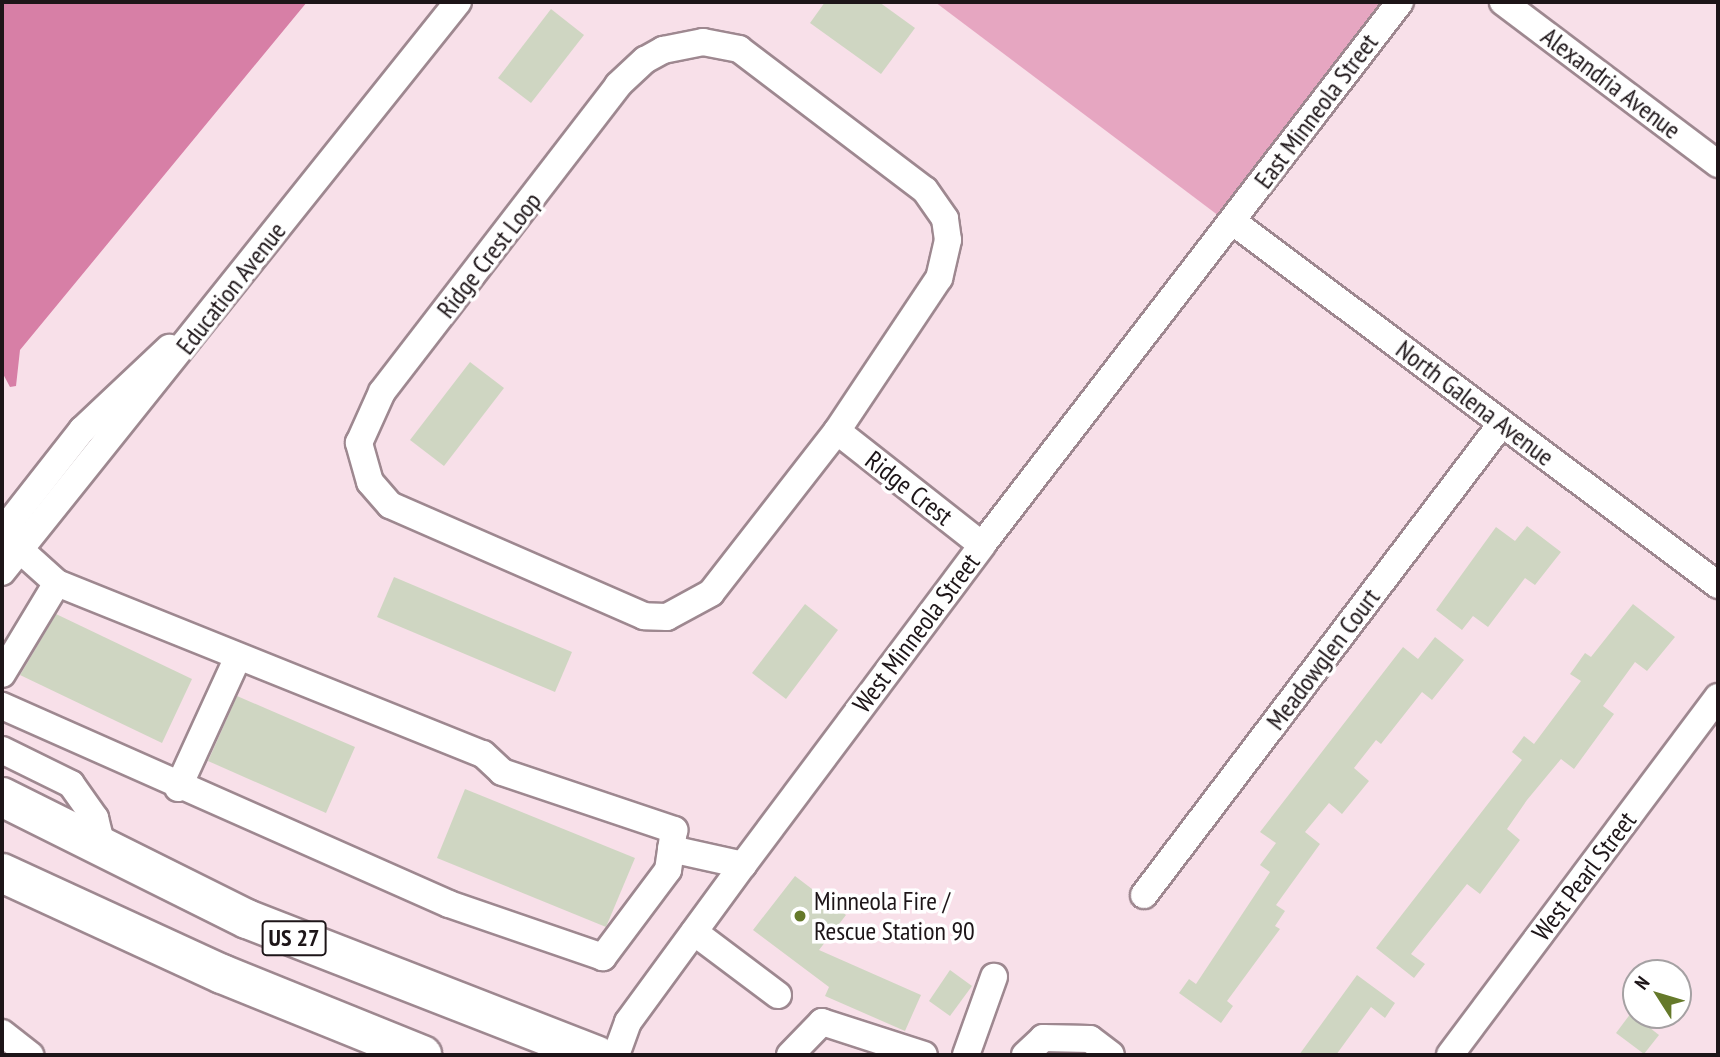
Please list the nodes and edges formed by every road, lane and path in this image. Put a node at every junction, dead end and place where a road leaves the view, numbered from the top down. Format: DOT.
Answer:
graph roads {
  1 [pos="458,2"];
  2 [pos="1400,2"];
  3 [pos="1503,2"];
  4 [pos="1718,164"];
  5 [pos="1232,221"];
  6 [pos="1502,423"];
  7 [pos="837,431"];
  8 [pos="7,538"];
  9 [pos="982,545"];
  10 [pos="2,572"];
  11 [pos="57,583"];
  12 [pos="1718,585"];
  13 [pos="238,657"];
  14 [pos="2,674"];
  15 [pos="1718,697"];
  16 [pos="2,706"];
  17 [pos="2,750"];
  18 [pos="178,788"];
  19 [pos="2,797"];
  20 [pos="102,847"];
  21 [pos="671,849"];
  22 [pos="743,865"];
  23 [pos="2,873"];
  24 [pos="1144,895"];
  25 [pos="694,932"];
  26 [pos="994,977"];
  27 [pos="778,995"];
  28 [pos="2,1033"];
  29 [pos="1456,1053"];
  30 [pos="30,1055"];
  31 [pos="422,1055"];
  32 [pos="596,1055"];
  33 [pos="616,1055"];
  34 [pos="790,1055"];
  35 [pos="924,1055"];
  36 [pos="966,1055"];
  37 [pos="1025,1055"];
  38 [pos="1111,1055"];
  1 -- 8 [label="street, Education Avenue"];
  2 -- 5 [label="street, East Minneola Street"];
  3 -- 4 [label="street, Alexandria Avenue"];
  5 -- 6 [label="street, North Galena Avenue"];
  5 -- 9 [label="street, West Minneola Street"];
  6 -- 12 [label="street, North Galena Avenue"];
  6 -- 24 [label="street, Meadowglen Court"];
  7 -- 7 [label="street, Ridge Crest Loop"];
  7 -- 9 [label="street, Ridge Crest"];
  8 -- 10 [label="street"];
  8 -- 11 [label="street"];
  9 -- 22 [label="street, West Minneola Street"];
  11 -- 13 [label="street"];
  11 -- 14 [label="street"];
  13 -- 18 [label="street"];
  13 -- 21 [label="street"];
  15 -- 29 [label="street, West Pearl Street"];
  16 -- 18 [label="street"];
  17 -- 20 [label="street"];
  18 -- 21 [label="street"];
  19 -- 20 [label="highway, US 27"];
  20 -- 32 [label="highway, US 27"];
  21 -- 22 [label="street"];
  22 -- 25 [label="street, West Minneola Street"];
  23 -- 31 [label="highway, US 27"];
  25 -- 27 [label="street"];
  25 -- 33 [label="street, West Minneola Street"];
  26 -- 36 [label="street"];
  28 -- 30 [label="street"];
  34 -- 35 [label="street"];
  37 -- 38 [label="street"];
}
